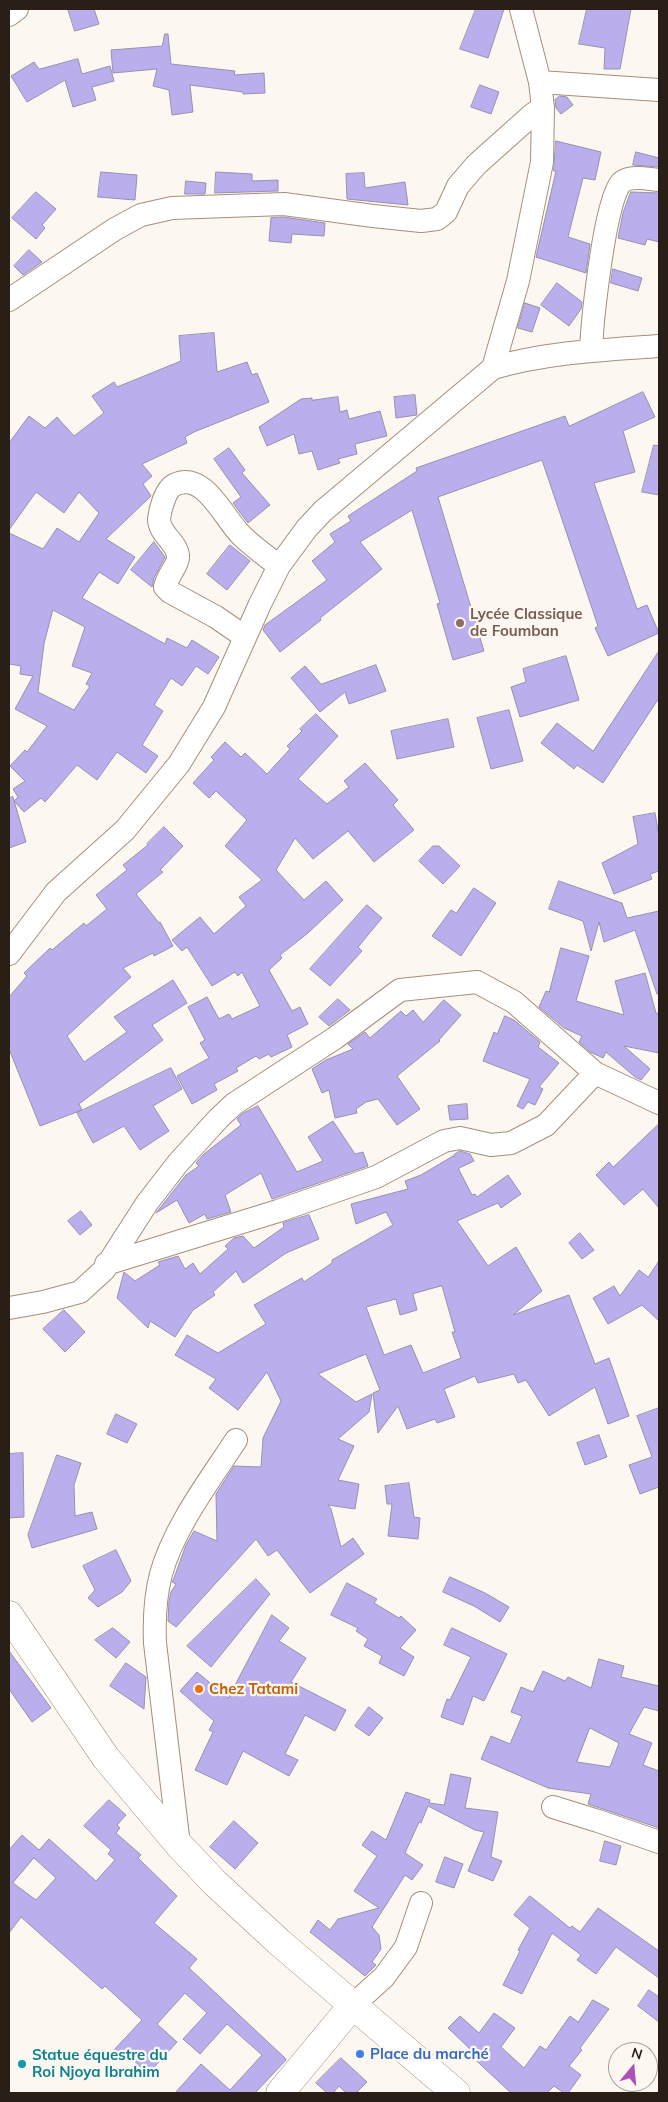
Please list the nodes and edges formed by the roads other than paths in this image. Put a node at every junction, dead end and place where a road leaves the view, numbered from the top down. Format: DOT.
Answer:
graph roads {
  1 [pos="17,9"];
  2 [pos="521,9"];
  3 [pos="9,15"];
  4 [pos="540,82"];
  5 [pos="659,90"];
  6 [pos="543,108"];
  7 [pos="659,180"];
  8 [pos="9,300"];
  9 [pos="659,346"];
  10 [pos="591,351"];
  11 [pos="494,368"];
  12 [pos="279,566"];
  13 [pos="245,636"];
  14 [pos="9,954"];
  15 [pos="595,1072"];
  16 [pos="659,1103"];
  17 [pos="106,1264"];
  18 [pos="9,1308"];
  19 [pos="236,1440"];
  20 [pos="9,1615"];
  21 [pos="553,1807"];
  22 [pos="659,1842"];
  23 [pos="179,1845"];
  24 [pos="421,1902"];
  25 [pos="352,2006"];
  26 [pos="280,2093"];
  27 [pos="456,2093"];
  1 -- 3 [label="street"];
  2 -- 4 [label="street"];
  4 -- 5 [label="street"];
  4 -- 6 [label="street"];
  6 -- 8 [label="street"];
  6 -- 11 [label="street"];
  7 -- 10 [label="street"];
  9 -- 10 [label="street"];
  10 -- 11 [label="street"];
  11 -- 12 [label="street"];
  12 -- 13 [label="street"];
  12 -- 13 [label="street"];
  13 -- 14 [label="street"];
  15 -- 16 [label="street"];
  15 -- 17 [label="street"];
  15 -- 17 [label="street"];
  17 -- 18 [label="street"];
  19 -- 23 [label="street"];
  20 -- 23 [label="main road"];
  21 -- 22 [label="street"];
  23 -- 25 [label="main road"];
  24 -- 25 [label="street"];
  25 -- 26 [label="main road"];
  25 -- 27 [label="main road"];
}
